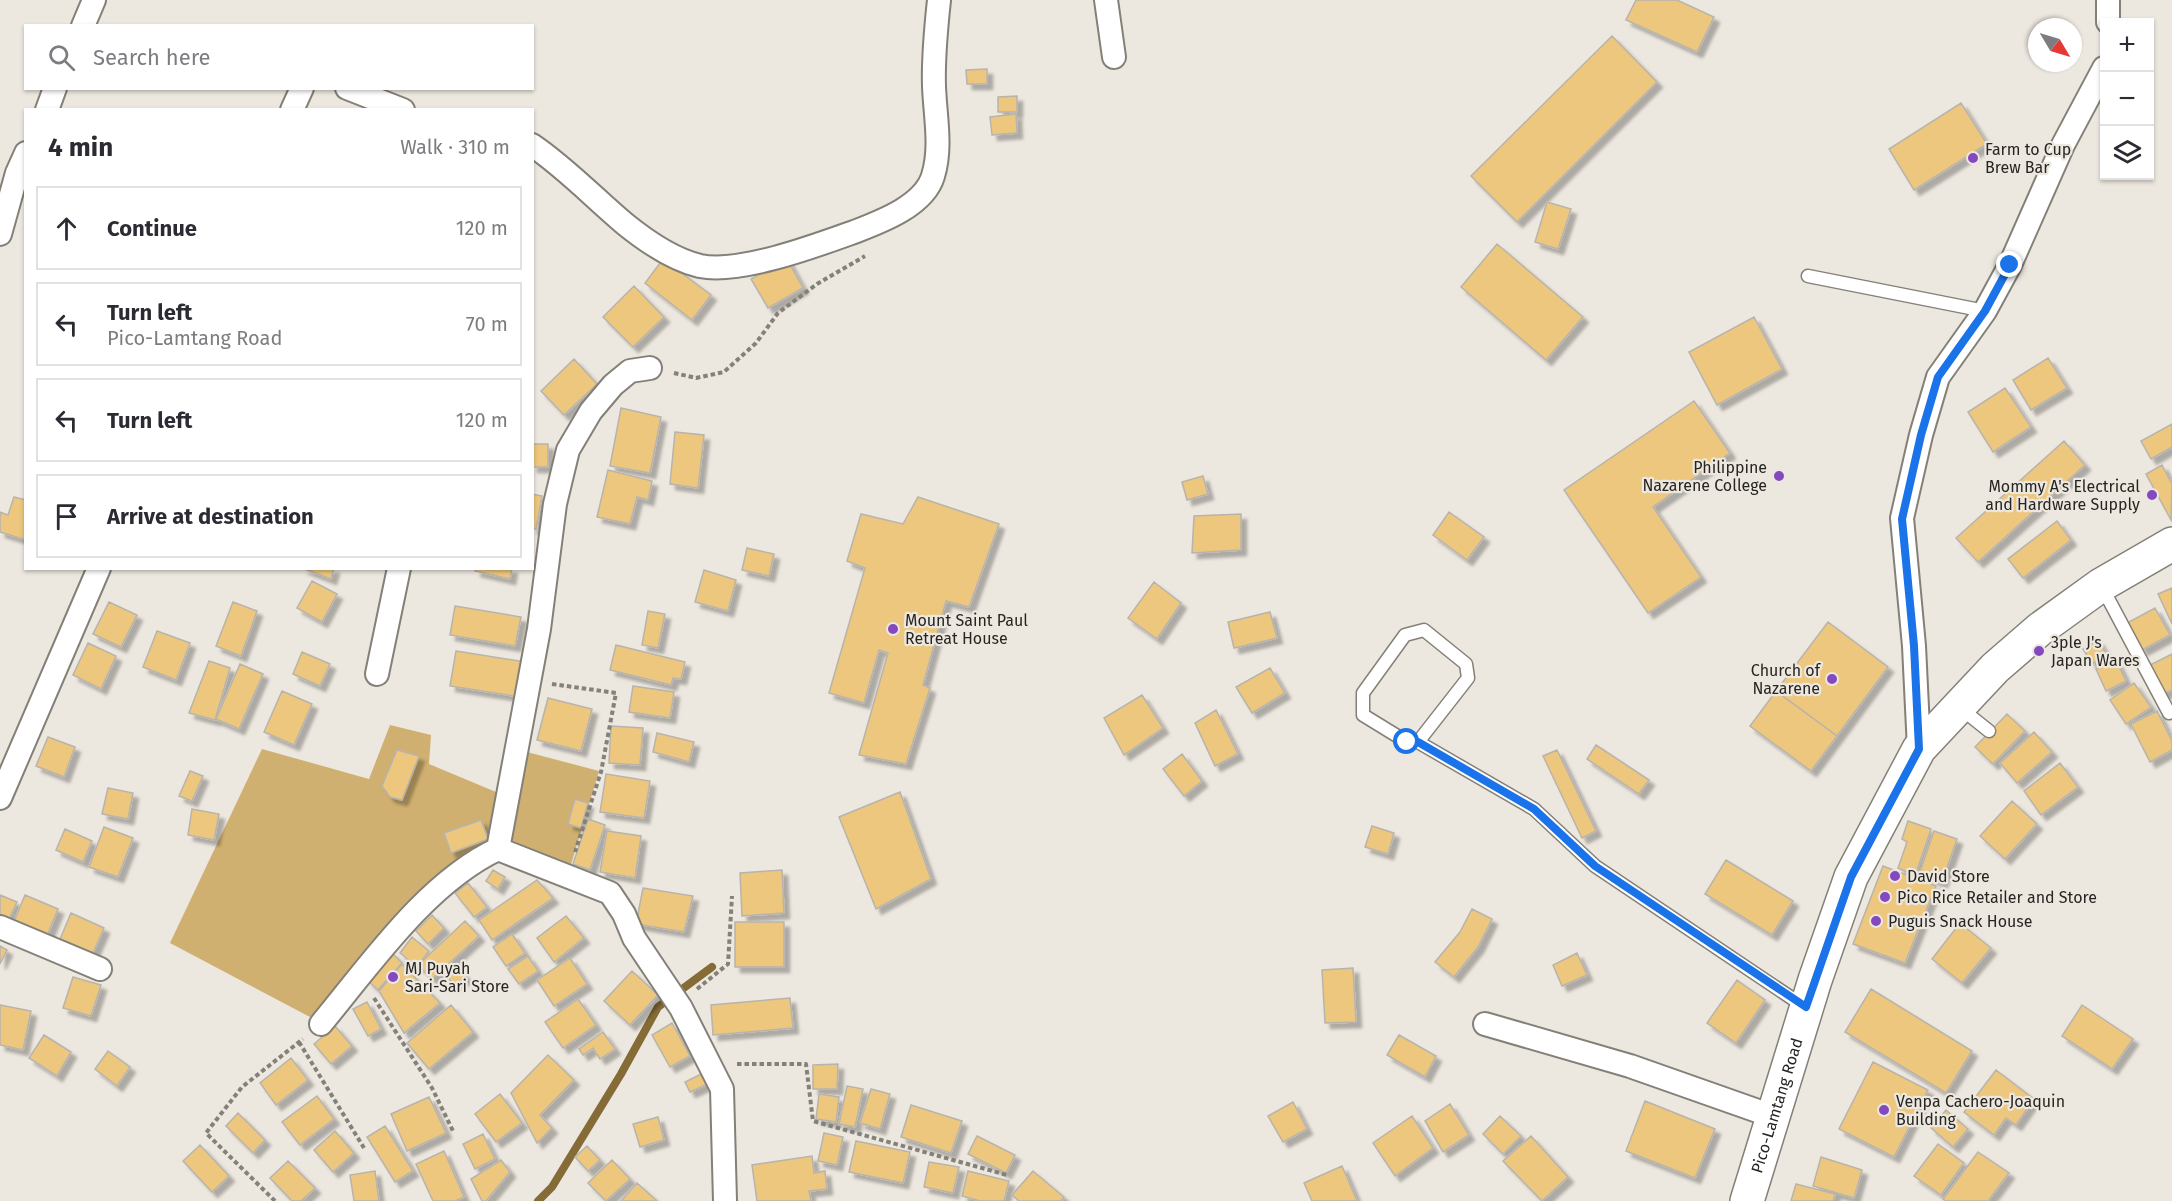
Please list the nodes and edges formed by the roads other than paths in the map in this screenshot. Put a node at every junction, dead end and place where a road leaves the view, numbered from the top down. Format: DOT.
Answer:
graph roads {
  1 [pos="94,0"];
  2 [pos="939,0"];
  3 [pos="1106,0"];
  4 [pos="2108,0"];
  5 [pos="2108,18"];
  6 [pos="84,24"];
  7 [pos="1114,57"];
  8 [pos="2102,72"];
  9 [pos="54,90"];
  10 [pos="301,90"];
  11 [pos="352,90"];
  12 [pos="48,108"];
  13 [pos="293,108"];
  14 [pos="398,108"];
  15 [pos="534,146"];
  16 [pos="24,157"];
  17 [pos="0,234"];
  18 [pos="1808,276"];
  19 [pos="1985,311"];
  20 [pos="650,368"];
  21 [pos="2172,544"];
  22 [pos="98,570"];
  23 [pos="399,570"];
  24 [pos="2101,585"];
  25 [pos="377,674"];
  26 [pos="1959,706"];
  27 [pos="2169,713"];
  28 [pos="1989,731"];
  29 [pos="1418,742"];
  30 [pos="1919,749"];
  31 [pos="0,798"];
  32 [pos="498,849"];
  33 [pos="0,927"];
  34 [pos="100,969"];
  35 [pos="1806,1007"];
  36 [pos="321,1024"];
  37 [pos="1485,1024"];
  38 [pos="1772,1116"];
  39 [pos="724,1201"];
  40 [pos="1747,1201"];
  1 -- 6 [label="street"];
  2 -- 15 [label="street"];
  3 -- 7 [label="street"];
  4 -- 5 [label="street"];
  8 -- 19 [label="street"];
  9 -- 12 [label="street"];
  10 -- 13 [label="street"];
  11 -- 14 [label="street"];
  16 -- 17 [label="street"];
  18 -- 19 [label="lane"];
  19 -- 30 [label="street"];
  20 -- 32 [label="street"];
  21 -- 24 [label="main road, Pico-Lamtang Road"];
  22 -- 31 [label="street"];
  23 -- 25 [label="street"];
  24 -- 26 [label="main road, Pico-Lamtang Road"];
  24 -- 27 [label="lane"];
  26 -- 28 [label="lane"];
  26 -- 30 [label="main road, Pico-Lamtang Road"];
  29 -- 29 [label="lane"];
  29 -- 35 [label="lane"];
  30 -- 35 [label="main road, Pico-Lamtang Road"];
  32 -- 36 [label="street"];
  32 -- 39 [label="street"];
  33 -- 34 [label="street"];
  35 -- 38 [label="main road, Pico-Lamtang Road"];
  37 -- 38 [label="street"];
  38 -- 40 [label="main road, Pico-Lamtang Road"];
}
